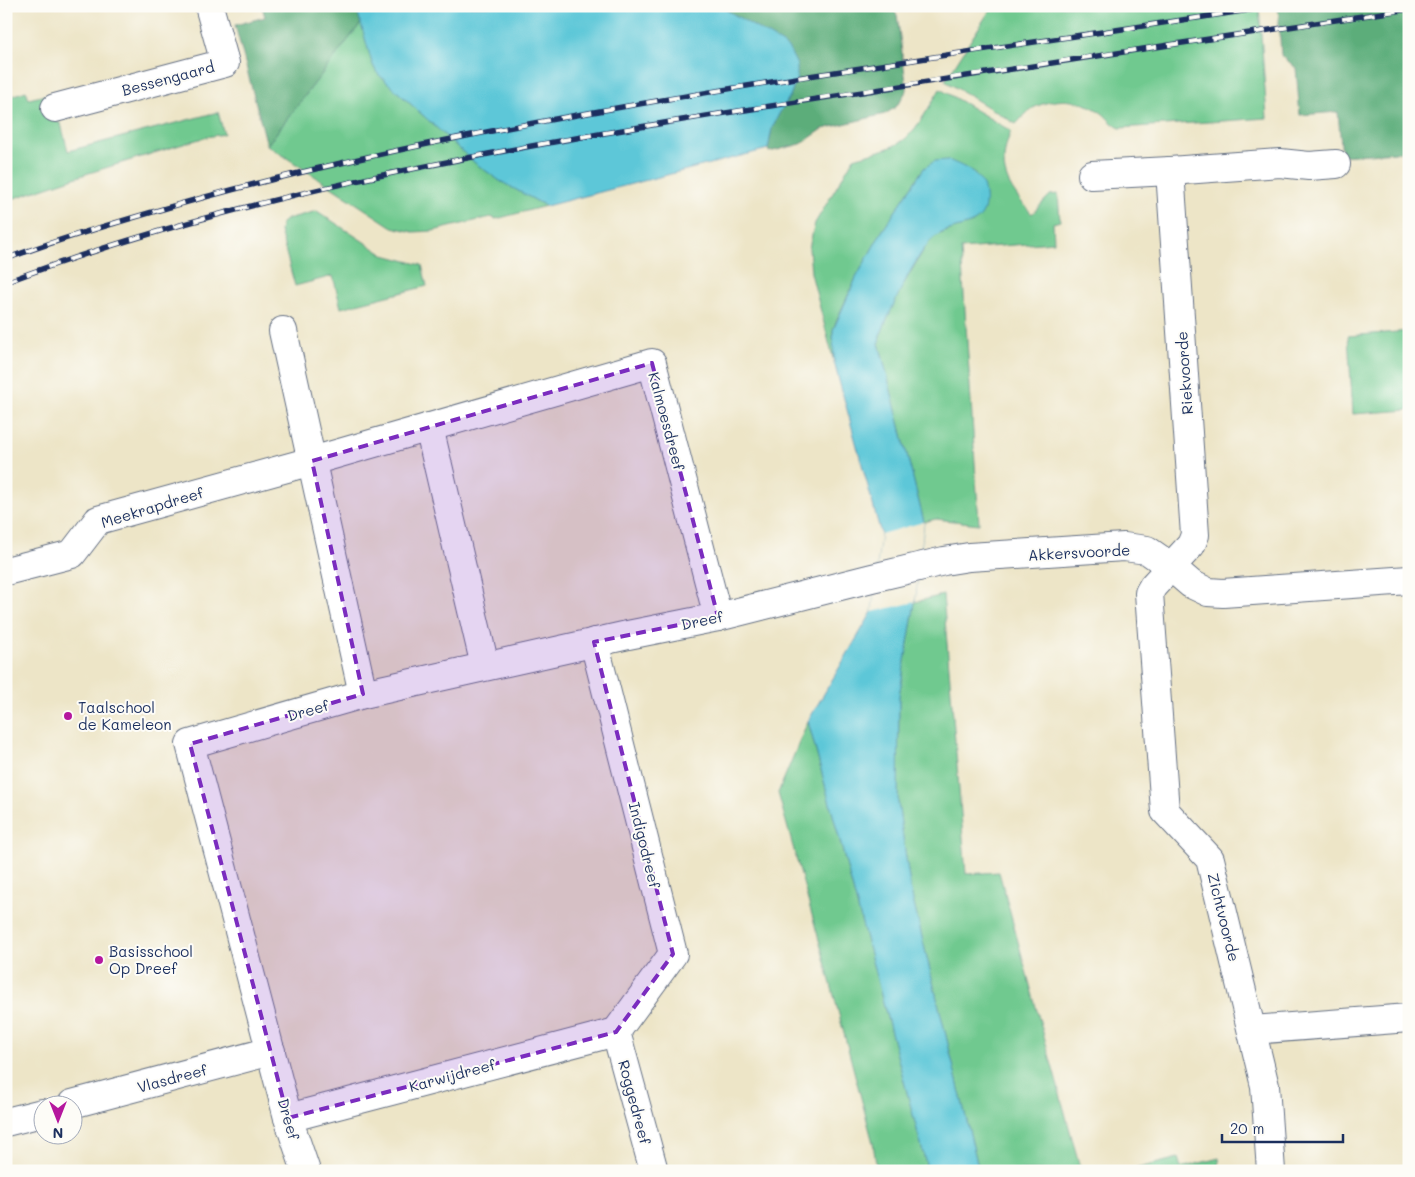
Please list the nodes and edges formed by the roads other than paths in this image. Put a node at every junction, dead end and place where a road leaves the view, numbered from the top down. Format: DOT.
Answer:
graph roads {
  1 [pos="209,6"];
  2 [pos="55,108"];
  3 [pos="1336,164"];
  4 [pos="1170,171"];
  5 [pos="1092,175"];
  6 [pos="283,331"];
  7 [pos="429,427"];
  8 [pos="312,461"];
  9 [pos="1170,566"];
  10 [pos="6,571"];
  11 [pos="865,580"];
  12 [pos="1409,580"];
  13 [pos="718,617"];
  14 [pos="594,642"];
  15 [pos="485,666"];
  16 [pos="363,694"];
  17 [pos="1409,1018"];
  18 [pos="1252,1030"];
  19 [pos="616,1032"];
  20 [pos="271,1051"];
  21 [pos="82,1101"];
  22 [pos="32,1116"];
  23 [pos="288,1118"];
  24 [pos="6,1122"];
  25 [pos="306,1171"];
  26 [pos="654,1171"];
  27 [pos="1271,1171"];
  1 -- 2 [label="street, Bessengaard"];
  3 -- 4 [label="street"];
  4 -- 5 [label="street"];
  4 -- 9 [label="street, Riekvoorde"];
  6 -- 8 [label="street"];
  7 -- 8 [label="street, Kalmoesdreef"];
  7 -- 13 [label="street, Kalmoesdreef"];
  7 -- 15 [label="street"];
  8 -- 10 [label="street, Meekrapdreef"];
  8 -- 16 [label="street"];
  9 -- 11 [label="street, Akkersvoorde"];
  9 -- 12 [label="street, Akkersvoorde"];
  9 -- 18 [label="street, Zichtvoorde"];
  11 -- 13 [label="street, Dreef"];
  13 -- 14 [label="street, Dreef"];
  14 -- 15 [label="street, Dreef"];
  14 -- 19 [label="street, Indigodreef"];
  15 -- 16 [label="street, Dreef"];
  16 -- 20 [label="street, Dreef"];
  17 -- 18 [label="street"];
  18 -- 27 [label="street, Zichtvoorde"];
  19 -- 23 [label="street, Karwijdreef"];
  19 -- 26 [label="street, Roggedreef"];
  20 -- 21 [label="street, Vlasdreef"];
  20 -- 23 [label="street, Dreef"];
  22 -- 24 [label="street"];
  23 -- 25 [label="street, Dreef"];
}
